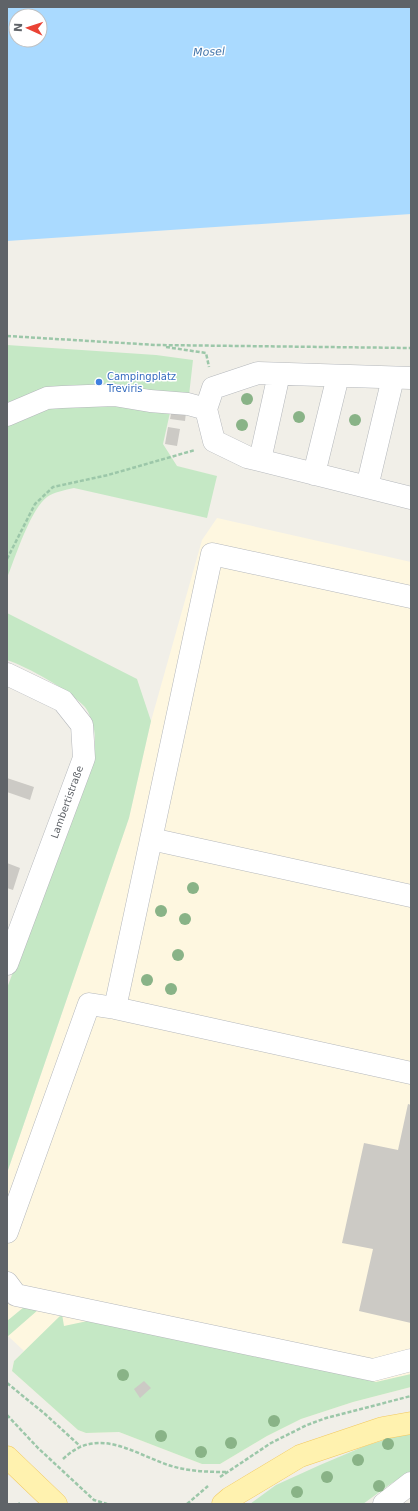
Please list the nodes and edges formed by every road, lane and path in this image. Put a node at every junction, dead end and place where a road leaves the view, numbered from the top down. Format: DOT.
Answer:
graph roads {
  1 [pos="7,336"];
  2 [pos="156,345"];
  3 [pos="411,348"];
  4 [pos="279,374"];
  5 [pos="338,376"];
  6 [pos="402,378"];
  7 [pos="213,388"];
  8 [pos="206,409"];
  9 [pos="7,415"];
  10 [pos="214,441"];
  11 [pos="260,460"];
  12 [pos="314,474"];
  13 [pos="367,487"];
  14 [pos="411,498"];
  15 [pos="7,559"];
  16 [pos="411,597"];
  17 [pos="7,674"];
  18 [pos="151,838"];
  19 [pos="411,896"];
  20 [pos="7,964"];
  21 [pos="115,1008"];
  22 [pos="411,1073"];
  23 [pos="7,1232"];
  24 [pos="10,1294"];
  25 [pos="411,1360"];
  26 [pos="7,1383"];
  27 [pos="7,1415"];
  28 [pos="411,1423"];
  29 [pos="80,1446"];
  30 [pos="7,1457"];
  31 [pos="63,1459"];
  32 [pos="226,1472"];
  33 [pos="411,1483"];
  34 [pos="56,1504"];
  35 [pos="107,1504"];
  36 [pos="223,1504"];
  37 [pos="384,1504"];
  1 -- 2 [label="path"];
  2 -- 3 [label="path"];
  2 -- 7 [label="path"];
  4 -- 5 [label="street"];
  4 -- 7 [label="street"];
  4 -- 11 [label="street"];
  5 -- 6 [label="street"];
  5 -- 12 [label="street"];
  6 -- 13 [label="street"];
  7 -- 8 [label="street"];
  8 -- 9 [label="street"];
  8 -- 10 [label="street"];
  10 -- 11 [label="street"];
  10 -- 15 [label="path"];
  11 -- 12 [label="street"];
  12 -- 13 [label="street"];
  13 -- 14 [label="street"];
  16 -- 18 [label="street"];
  17 -- 20 [label="street, Lambertistraße"];
  18 -- 19 [label="street"];
  18 -- 21 [label="street"];
  21 -- 22 [label="street"];
  21 -- 23 [label="street"];
  24 -- 25 [label="street"];
  26 -- 29 [label="path"];
  27 -- 35 [label="path"];
  28 -- 36 [label="main road"];
  29 -- 31 [label="path"];
  29 -- 32 [label="path"];
  30 -- 34 [label="main road"];
  33 -- 37 [label="street"];
}
